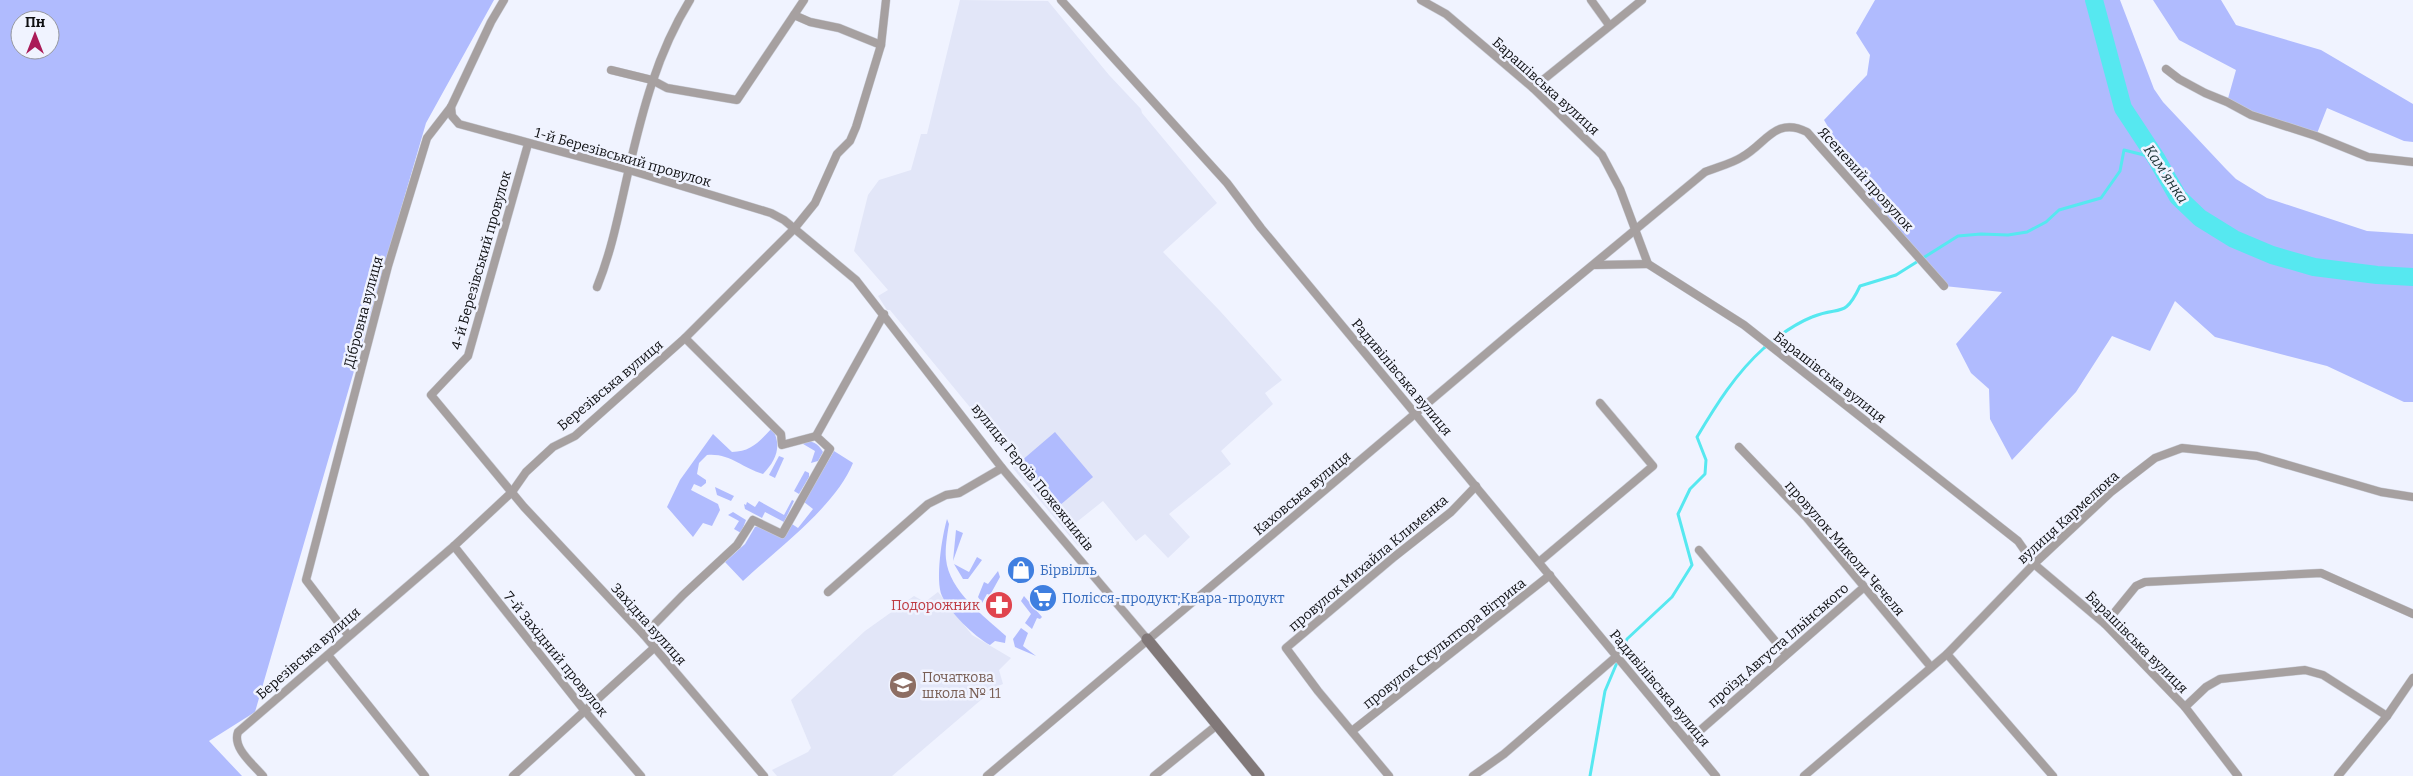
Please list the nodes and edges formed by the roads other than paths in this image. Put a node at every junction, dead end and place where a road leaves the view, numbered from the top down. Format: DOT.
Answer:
graph roads {
  1 [pos="504,0"];
  2 [pos="690,0"];
  3 [pos="804,0"];
  4 [pos="886,0"];
  5 [pos="1060,0"];
  6 [pos="1421,0"];
  7 [pos="1591,0"];
  8 [pos="1642,0"];
  9 [pos="794,15"];
  10 [pos="1609,25"];
  11 [pos="881,45"];
  12 [pos="2166,69"];
  13 [pos="611,70"];
  14 [pos="652,80"];
  15 [pos="1533,88"];
  16 [pos="451,107"];
  17 [pos="528,144"];
  18 [pos="2413,162"];
  19 [pos="629,170"];
  20 [pos="794,229"];
  21 [pos="1634,230"];
  22 [pos="1648,264"];
  23 [pos="1595,265"];
  24 [pos="1944,286"];
  25 [pos="597,288"];
  26 [pos="884,314"];
  27 [pos="685,338"];
  28 [pos="1600,403"];
  29 [pos="1416,414"];
  30 [pos="816,436"];
  31 [pos="1739,447"];
  32 [pos="1002,468"];
  33 [pos="1476,486"];
  34 [pos="512,492"];
  35 [pos="2413,497"];
  36 [pos="454,546"];
  37 [pos="1699,550"];
  38 [pos="1540,562"];
  39 [pos="2034,564"];
  40 [pos="1550,575"];
  41 [pos="1863,588"];
  42 [pos="828,592"];
  43 [pos="2413,614"];
  44 [pos="2105,624"];
  45 [pos="348,635"];
  46 [pos="644,635"];
  47 [pos="1147,639"];
  48 [pos="655,647"];
  49 [pos="1786,654"];
  50 [pos="1947,654"];
  51 [pos="328,655"];
  52 [pos="1617,656"];
  53 [pos="1931,667"];
  54 [pos="2413,678"];
  55 [pos="2185,707"];
  56 [pos="584,710"];
  57 [pos="2387,716"];
  58 [pos="1217,725"];
  59 [pos="1352,731"];
  60 [pos="1688,741"];
  61 [pos="263,776"];
  62 [pos="424,776"];
  63 [pos="513,776"];
  64 [pos="641,776"];
  65 [pos="764,776"];
  66 [pos="987,776"];
  67 [pos="1154,776"];
  68 [pos="1259,776"];
  69 [pos="1389,776"];
  70 [pos="1473,776"];
  71 [pos="1716,776"];
  72 [pos="1804,776"];
  73 [pos="2053,776"];
  74 [pos="2238,776"];
  75 [pos="2338,776"];
  1 -- 16 [label="street, Дібровна вулиця"];
  2 -- 14 [label="street"];
  3 -- 9 [label="street"];
  4 -- 11 [label="street, Березівська вулиця"];
  5 -- 29 [label="street, Радивілівська вулиця"];
  6 -- 15 [label="street, Барашівська вулиця"];
  7 -- 10 [label="street"];
  8 -- 10 [label="street"];
  9 -- 11 [label="street"];
  9 -- 14 [label="street"];
  10 -- 15 [label="street"];
  11 -- 20 [label="street, Березівська вулиця"];
  12 -- 18 [label="street"];
  13 -- 14 [label="street"];
  14 -- 19 [label="street"];
  15 -- 21 [label="street, Барашівська вулиця"];
  16 -- 17 [label="street, 1-й Березівський провулок"];
  16 -- 45 [label="street, Дібровна вулиця"];
  17 -- 19 [label="street, 1-й Березівський провулок"];
  17 -- 34 [label="street, 4-й Березівський провулок"];
  19 -- 20 [label="street, 1-й Березівський провулок"];
  19 -- 25 [label="street"];
  20 -- 26 [label="street, вулиця Героїв Пожежників"];
  20 -- 27 [label="street, Березівська вулиця"];
  21 -- 22 [label="street, Барашівська вулиця"];
  21 -- 23 [label="street, Каховська вулиця"];
  21 -- 24 [label="street, Ясеневий провулок"];
  22 -- 23 [label="street"];
  22 -- 39 [label="street, Барашівська вулиця"];
  23 -- 29 [label="street, Каховська вулиця"];
  26 -- 30 [label="street"];
  26 -- 32 [label="street, вулиця Героїв Пожежників"];
  27 -- 30 [label="street"];
  27 -- 34 [label="street, Березівська вулиця"];
  28 -- 38 [label="street"];
  29 -- 33 [label="street, Радивілівська вулиця"];
  29 -- 47 [label="street, Каховська вулиця"];
  30 -- 46 [label="street"];
  31 -- 41 [label="street, провулок Миколи Чечеля"];
  32 -- 42 [label="street"];
  32 -- 47 [label="street, вулиця Героїв Пожежників"];
  33 -- 38 [label="street, Радивілівська вулиця"];
  33 -- 59 [label="street, провулок Михайла Клименка"];
  34 -- 36 [label="street, Березівська вулиця"];
  34 -- 46 [label="street, Західна вулиця"];
  35 -- 39 [label="street, вулиця Кармелюка"];
  36 -- 45 [label="street, Березівська вулиця"];
  36 -- 56 [label="street, 7-й Західний провулок"];
  37 -- 49 [label="street"];
  38 -- 40 [label="street, Радивілівська вулиця"];
  39 -- 44 [label="street, Барашівська вулиця"];
  39 -- 50 [label="street, вулиця Кармелюка"];
  40 -- 52 [label="street, Радивілівська вулиця"];
  40 -- 59 [label="street, провулок Скульптора Вітрика"];
  41 -- 49 [label="street, проїзд Августа Ільїнського"];
  41 -- 53 [label="street, провулок Миколи Чечеля"];
  43 -- 44 [label="street"];
  44 -- 55 [label="street, Барашівська вулиця"];
  45 -- 51 [label="street, Березівська вулиця"];
  46 -- 48 [label="street, Західна вулиця"];
  47 -- 58 [label="street, вулиця Героїв Пожежників"];
  47 -- 66 [label="street, Каховська вулиця"];
  48 -- 56 [label="street"];
  48 -- 65 [label="street, Західна вулиця"];
  49 -- 60 [label="street, проїзд Августа Ільїнського"];
  50 -- 53 [label="street, вулиця Кармелюка"];
  50 -- 73 [label="street"];
  51 -- 61 [label="street, Березівська вулиця"];
  51 -- 62 [label="street"];
  52 -- 60 [label="street, Радивілівська вулиця"];
  52 -- 70 [label="street"];
  53 -- 72 [label="street, вулиця Кармелюка"];
  54 -- 57 [label="street"];
  55 -- 57 [label="street"];
  55 -- 74 [label="street, Барашівська вулиця"];
  56 -- 63 [label="street"];
  56 -- 64 [label="street, 7-й Західний провулок"];
  57 -- 75 [label="street"];
  58 -- 67 [label="street"];
  58 -- 68 [label="street, вулиця Героїв Пожежників"];
  59 -- 69 [label="street, провулок Михайла Клименка"];
  60 -- 71 [label="street, Радивілівська вулиця"];
}
